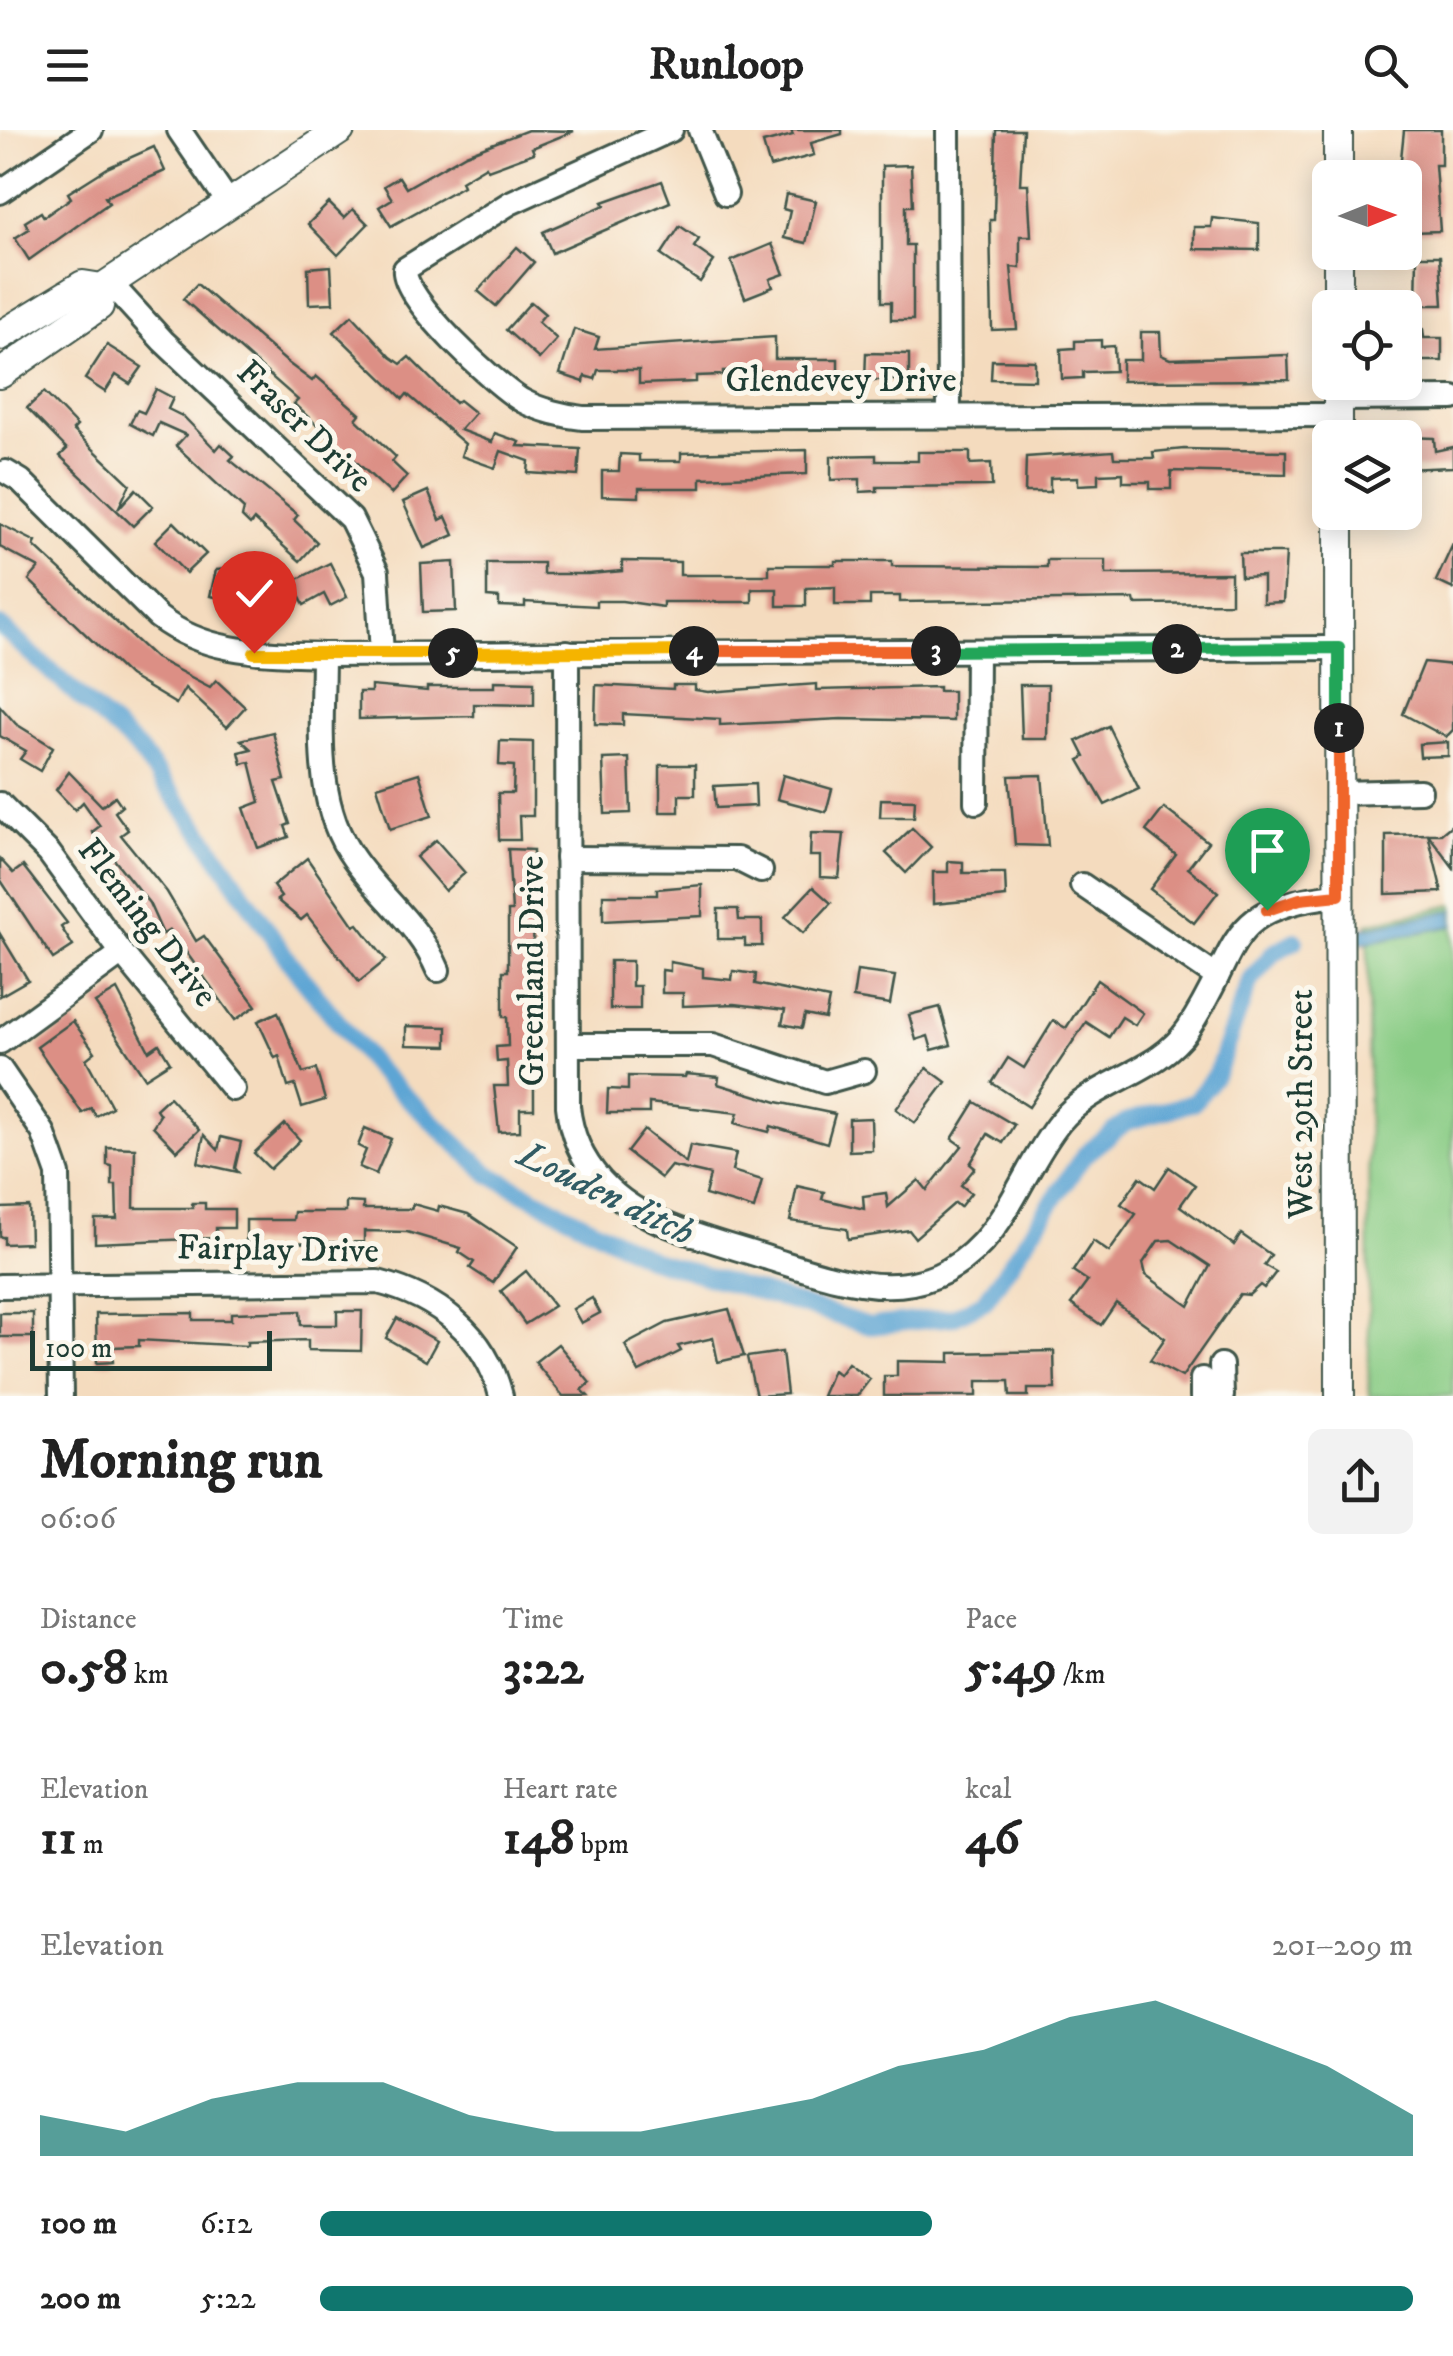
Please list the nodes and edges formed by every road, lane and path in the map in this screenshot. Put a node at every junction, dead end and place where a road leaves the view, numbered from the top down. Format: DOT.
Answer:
graph roads {
  1 [pos="91,130"];
  2 [pos="179,130"];
  3 [pos="671,130"];
  4 [pos="700,130"];
  5 [pos="948,130"];
  6 [pos="1338,130"];
  7 [pos="326,133"];
  8 [pos="1338,160"];
  9 [pos="0,192"];
  10 [pos="726,194"];
  11 [pos="228,202"];
  12 [pos="106,285"];
  13 [pos="0,336"];
  14 [pos="0,374"];
  15 [pos="1453,398"];
  16 [pos="1338,408"];
  17 [pos="950,415"];
  18 [pos="6,472"];
  19 [pos="1338,530"];
  20 [pos="1339,648"];
  21 [pos="978,651"];
  22 [pos="568,652"];
  23 [pos="382,654"];
  24 [pos="323,655"];
  25 [pos="1420,791"];
  26 [pos="1339,793"];
  27 [pos="976,802"];
  28 [pos="0,804"];
  29 [pos="567,858"];
  30 [pos="762,870"];
  31 [pos="1082,885"];
  32 [pos="1339,895"];
  33 [pos="122,953"];
  34 [pos="438,970"];
  35 [pos="1217,977"];
  36 [pos="0,1042"];
  37 [pos="568,1046"];
  38 [pos="0,1069"];
  39 [pos="864,1071"];
  40 [pos="233,1089"];
  41 [pos="60,1284"];
  42 [pos="0,1286"];
  43 [pos="1208,1380"];
  44 [pos="61,1396"];
  45 [pos="501,1396"];
  46 [pos="1222,1396"];
  47 [pos="1340,1396"];
  1 -- 9 [label="street"];
  2 -- 11 [label="street"];
  3 -- 17 [label="street, Glendevey Drive"];
  4 -- 10 [label="street"];
  5 -- 17 [label="street"];
  6 -- 8 [label="main road"];
  7 -- 11 [label="main road"];
  11 -- 12 [label="main road"];
  12 -- 13 [label="main road"];
  12 -- 14 [label="main road"];
  12 -- 23 [label="street, Fraser Drive"];
  15 -- 16 [label="street, Glendevey Drive"];
  16 -- 17 [label="street, Glendevey Drive"];
  18 -- 24 [label="street"];
  19 -- 20 [label="main road, West 29th Street"];
  20 -- 21 [label="street"];
  20 -- 26 [label="main road, West 29th Street"];
  21 -- 22 [label="street"];
  21 -- 27 [label="street"];
  22 -- 23 [label="street"];
  22 -- 29 [label="street, Greenland Drive"];
  23 -- 24 [label="street"];
  24 -- 34 [label="street"];
  25 -- 26 [label="street"];
  26 -- 32 [label="main road, West 29th Street"];
  28 -- 33 [label="street, Fleming Drive"];
  29 -- 30 [label="street"];
  29 -- 37 [label="street, Greenland Drive"];
  31 -- 35 [label="street"];
  32 -- 35 [label="street, Greenland Drive"];
  32 -- 47 [label="main road, West 29th Street"];
  33 -- 36 [label="street"];
  33 -- 40 [label="street, Fleming Drive"];
  35 -- 37 [label="street, Greenland Drive"];
  37 -- 39 [label="street"];
  38 -- 41 [label="street"];
  41 -- 42 [label="street, Fairplay Drive"];
  41 -- 44 [label="street"];
  41 -- 45 [label="street, Fairplay Drive"];
  43 -- 46 [label="street"];
}
